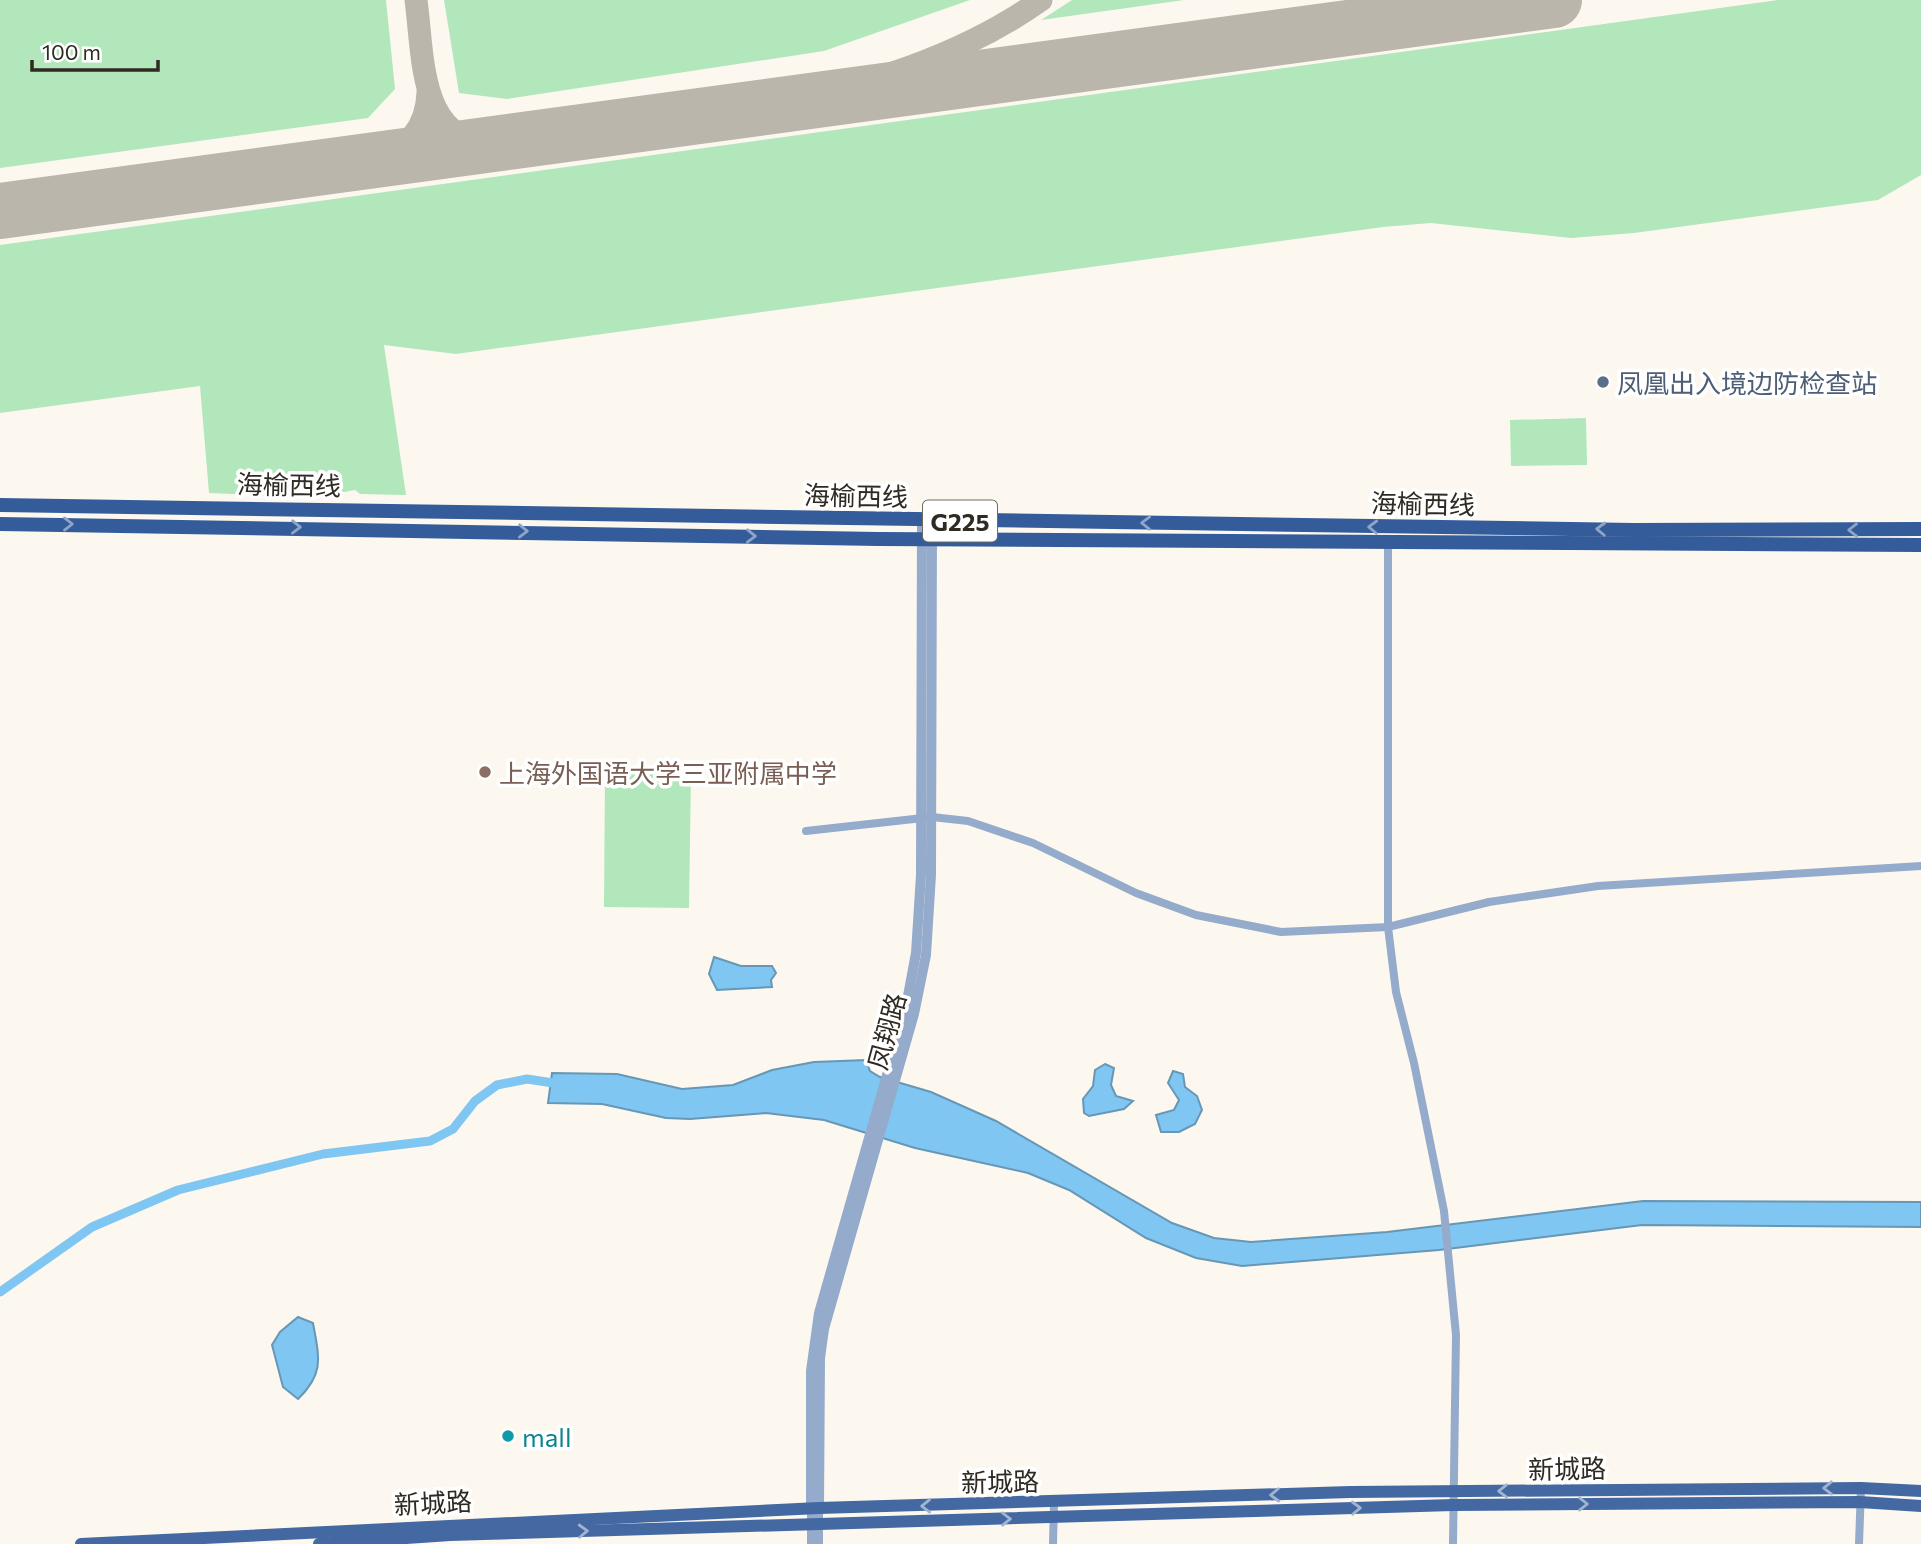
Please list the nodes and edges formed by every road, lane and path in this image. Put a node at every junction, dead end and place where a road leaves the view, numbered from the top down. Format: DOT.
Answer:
graph roads {
  1 [pos="0,505"];
  2 [pos="927,520"];
  3 [pos="0,524"];
  4 [pos="1921,529"];
  5 [pos="1634,537"];
  6 [pos="926,538"];
  7 [pos="1388,542"];
  8 [pos="1921,545"];
  9 [pos="927,818"];
  10 [pos="806,831"];
  11 [pos="1921,866"];
  12 [pos="1388,927"];
  13 [pos="1861,1488"];
  14 [pos="1921,1491"];
  15 [pos="1453,1492"];
  16 [pos="1054,1503"];
  17 [pos="1860,1503"];
  18 [pos="1453,1505"];
  19 [pos="1921,1506"];
  20 [pos="815,1508"];
  21 [pos="1053,1518"];
  22 [pos="815,1523"];
  23 [pos="450,1534"];
  24 [pos="81,1544"];
  25 [pos="319,1544"];
  26 [pos="811,1544"];
  27 [pos="819,1544"];
  28 [pos="1053,1544"];
  29 [pos="1454,1544"];
  30 [pos="1858,1544"];
  1 -- 2 [label="highway, 海榆西线 / G225"];
  5 -- 2 [label="highway, 海榆西线 / G225, one-way"];
  2 -- 6 [label="street, 凤翔路"];
  3 -- 6 [label="highway, 海榆西线 / G225, one-way"];
  4 -- 5 [label="highway, 海榆西线 / G225, one-way"];
  5 -- 7 [label="highway, 海榆西线 / G225"];
  5 -- 8 [label="highway, 海榆西线 / G225"];
  6 -- 7 [label="highway, 海榆西线 / G225"];
  6 -- 9 [label="street, 凤翔路"];
  7 -- 12 [label="street"];
  9 -- 10 [label="street"];
  9 -- 12 [label="street"];
  9 -- 20 [label="street, 凤翔路"];
  11 -- 12 [label="street"];
  12 -- 15 [label="street"];
  13 -- 14 [label="main road, 新城路"];
  13 -- 15 [label="main road, 新城路, one-way"];
  13 -- 17 [label="street"];
  15 -- 16 [label="main road, 新城路, one-way"];
  15 -- 18 [label="street"];
  16 -- 20 [label="main road, 新城路, one-way"];
  16 -- 21 [label="street"];
  18 -- 17 [label="main road, 新城路, one-way"];
  17 -- 19 [label="main road, 新城路"];
  17 -- 30 [label="street"];
  21 -- 18 [label="main road, 新城路, one-way"];
  18 -- 29 [label="street"];
  20 -- 22 [label="street, 凤翔路"];
  20 -- 23 [label="main road, 新城路"];
  22 -- 21 [label="main road, 新城路, one-way"];
  21 -- 28 [label="street"];
  23 -- 22 [label="main road, 新城路, one-way"];
  22 -- 26 [label="street, 凤翔路"];
  22 -- 27 [label="street, 凤翔路"];
  23 -- 24 [label="main road, 新城路"];
  23 -- 25 [label="main road, 新城路"];
}
